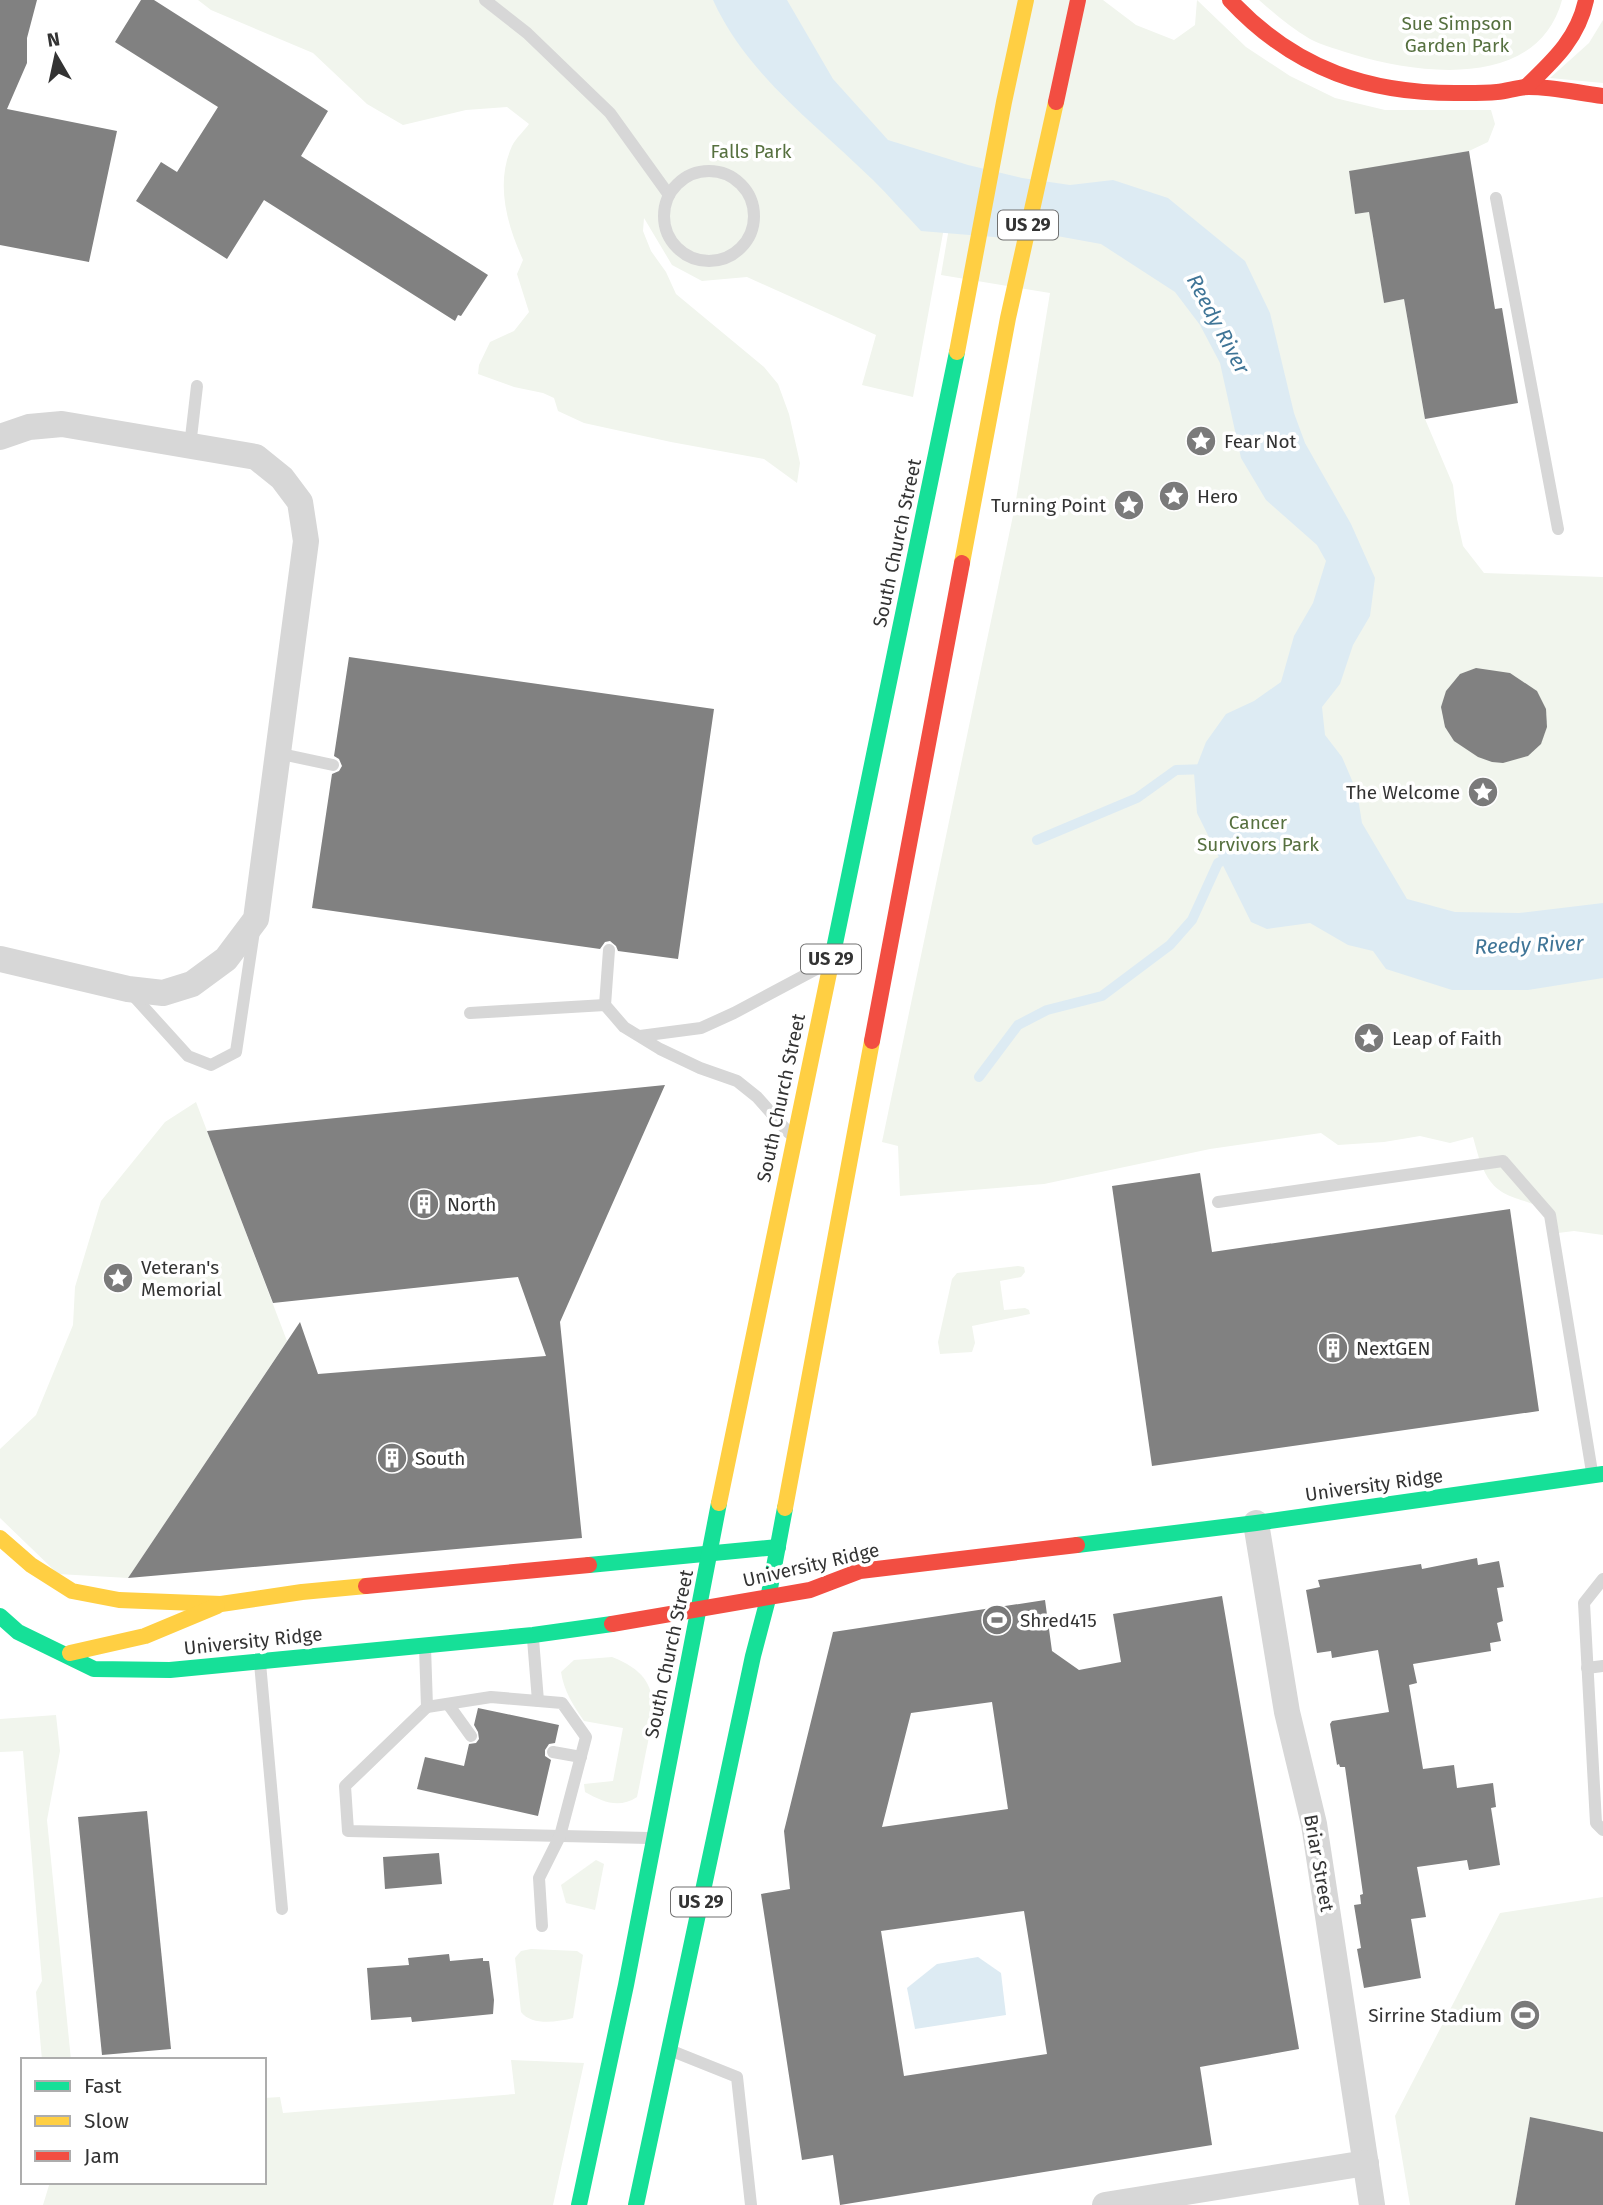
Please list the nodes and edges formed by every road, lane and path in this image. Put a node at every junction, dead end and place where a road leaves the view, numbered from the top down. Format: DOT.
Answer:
graph roads {
  1 [pos="485,0"];
  2 [pos="1009,0"];
  3 [pos="1026,0"];
  4 [pos="1077,0"];
  5 [pos="1230,0"];
  6 [pos="1586,0"];
  7 [pos="1010,70"];
  8 [pos="1527,86"];
  9 [pos="1603,96"];
  10 [pos="669,195"];
  11 [pos="1496,198"];
  12 [pos="197,386"];
  13 [pos="0,437"];
  14 [pos="190,446"];
  15 [pos="1558,529"];
  16 [pos="277,753"];
  17 [pos="333,765"];
  18 [pos="256,919"];
  19 [pos="609,950"];
  20 [pos="0,959"];
  21 [pos="831,961"];
  22 [pos="128,989"];
  23 [pos="605,1005"];
  24 [pos="470,1013"];
  25 [pos="640,1036"];
  26 [pos="794,1139"];
  27 [pos="1218,1202"];
  28 [pos="1598,1475"];
  29 [pos="1256,1523"];
  30 [pos="0,1538"];
  31 [pos="778,1547"];
  32 [pos="710,1555"];
  33 [pos="1603,1579"];
  34 [pos="768,1600"];
  35 [pos="221,1604"];
  36 [pos="698,1610"];
  37 [pos="0,1616"];
  38 [pos="533,1635"];
  39 [pos="425,1646"];
  40 [pos="60,1654"];
  41 [pos="260,1663"];
  42 [pos="1603,1666"];
  43 [pos="1587,1668"];
  44 [pos="538,1701"];
  45 [pos="448,1704"];
  46 [pos="427,1707"];
  47 [pos="471,1736"];
  48 [pos="553,1752"];
  49 [pos="1597,1755"];
  50 [pos="581,1757"];
  51 [pos="1603,1830"];
  52 [pos="560,1836"];
  53 [pos="653,1838"];
  54 [pos="282,1909"];
  55 [pos="542,1926"];
  56 [pos="669,2050"];
  57 [pos="1366,2163"];
  58 [pos="579,2205"];
  59 [pos="636,2205"];
  60 [pos="751,2205"];
  61 [pos="1105,2205"];
  62 [pos="1372,2205"];
  1 -- 10 [label="lane"];
  2 -- 7 [label="main road"];
  3 -- 7 [label="main road, South Church Street / US 29"];
  4 -- 31 [label="main road, US 29"];
  5 -- 8 [label="main road"];
  6 -- 8 [label="main road"];
  7 -- 21 [label="main road, South Church Street / US 29"];
  8 -- 9 [label="main road"];
  10 -- 10 [label="lane"];
  11 -- 15 [label="lane"];
  12 -- 14 [label="lane"];
  13 -- 14 [label="street"];
  14 -- 16 [label="street"];
  16 -- 17 [label="lane"];
  16 -- 18 [label="street"];
  18 -- 22 [label="street"];
  18 -- 22 [label="lane"];
  19 -- 23 [label="lane"];
  20 -- 22 [label="street"];
  21 -- 25 [label="lane"];
  21 -- 26 [label="main road, South Church Street / US 29"];
  23 -- 24 [label="lane"];
  23 -- 25 [label="lane"];
  25 -- 26 [label="lane"];
  26 -- 32 [label="main road, South Church Street / US 29"];
  27 -- 28 [label="lane"];
  28 -- 29 [label="main road, University Ridge"];
  29 -- 34 [label="main road, University Ridge"];
  29 -- 57 [label="street, Briar Street"];
  30 -- 35 [label="main road, University Ridge"];
  31 -- 32 [label="main road, University Ridge"];
  31 -- 34 [label="main road, US 29"];
  32 -- 35 [label="main road, University Ridge"];
  32 -- 36 [label="main road, South Church Street / US 29"];
  33 -- 43 [label="lane"];
  34 -- 36 [label="main road, University Ridge"];
  34 -- 56 [label="main road, US 29"];
  35 -- 40 [label="main road"];
  36 -- 38 [label="main road, University Ridge"];
  36 -- 53 [label="main road, South Church Street / US 29"];
  37 -- 40 [label="main road, University Ridge"];
  38 -- 39 [label="main road, University Ridge"];
  38 -- 44 [label="lane"];
  39 -- 41 [label="main road, University Ridge"];
  39 -- 46 [label="lane"];
  40 -- 41 [label="main road, University Ridge"];
  41 -- 54 [label="lane"];
  42 -- 43 [label="lane"];
  43 -- 49 [label="lane"];
  44 -- 45 [label="lane"];
  44 -- 50 [label="lane"];
  45 -- 46 [label="lane"];
  45 -- 47 [label="lane"];
  46 -- 52 [label="lane"];
  48 -- 50 [label="lane"];
  49 -- 51 [label="lane"];
  50 -- 52 [label="lane"];
  52 -- 53 [label="lane"];
  52 -- 55 [label="lane"];
  53 -- 58 [label="main road, South Church Street / US 29"];
  56 -- 59 [label="main road, US 29"];
  56 -- 60 [label="lane"];
  57 -- 61 [label="street"];
  57 -- 62 [label="street, Briar Street"];
}
